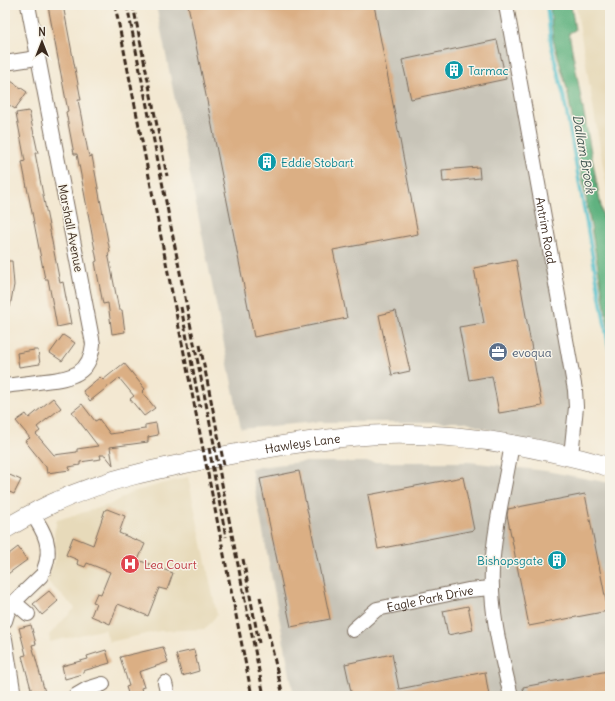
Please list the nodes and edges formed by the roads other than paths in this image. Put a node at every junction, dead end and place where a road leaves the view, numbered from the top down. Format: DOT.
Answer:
graph roads {
  1 [pos="28,5"];
  2 [pos="506,5"];
  3 [pos="37,58"];
  4 [pos="5,63"];
  5 [pos="5,386"];
  6 [pos="512,444"];
  7 [pos="571,456"];
  8 [pos="610,467"];
  9 [pos="32,514"];
  10 [pos="5,529"];
  11 [pos="492,588"];
  12 [pos="14,602"];
  13 [pos="28,614"];
  14 [pos="5,621"];
  15 [pos="353,630"];
  16 [pos="5,639"];
  17 [pos="103,684"];
  18 [pos="14,696"];
  19 [pos="75,696"];
  20 [pos="511,696"];
  1 -- 3 [label="street, Marshall Avenue"];
  2 -- 7 [label="street, Antrim Road"];
  3 -- 4 [label="street"];
  3 -- 5 [label="street, Marshall Avenue"];
  6 -- 7 [label="street, Hawleys Lane"];
  6 -- 9 [label="street, Hawleys Lane"];
  6 -- 11 [label="street, Eagle Park Drive"];
  7 -- 8 [label="street, Hawleys Lane"];
  9 -- 10 [label="street, Hawleys Lane"];
  9 -- 12 [label="street"];
  11 -- 15 [label="street, Eagle Park Drive"];
  11 -- 20 [label="street, Eagle Park Drive"];
  12 -- 13 [label="street"];
  12 -- 14 [label="street"];
  16 -- 18 [label="street"];
  17 -- 19 [label="street"];
}
